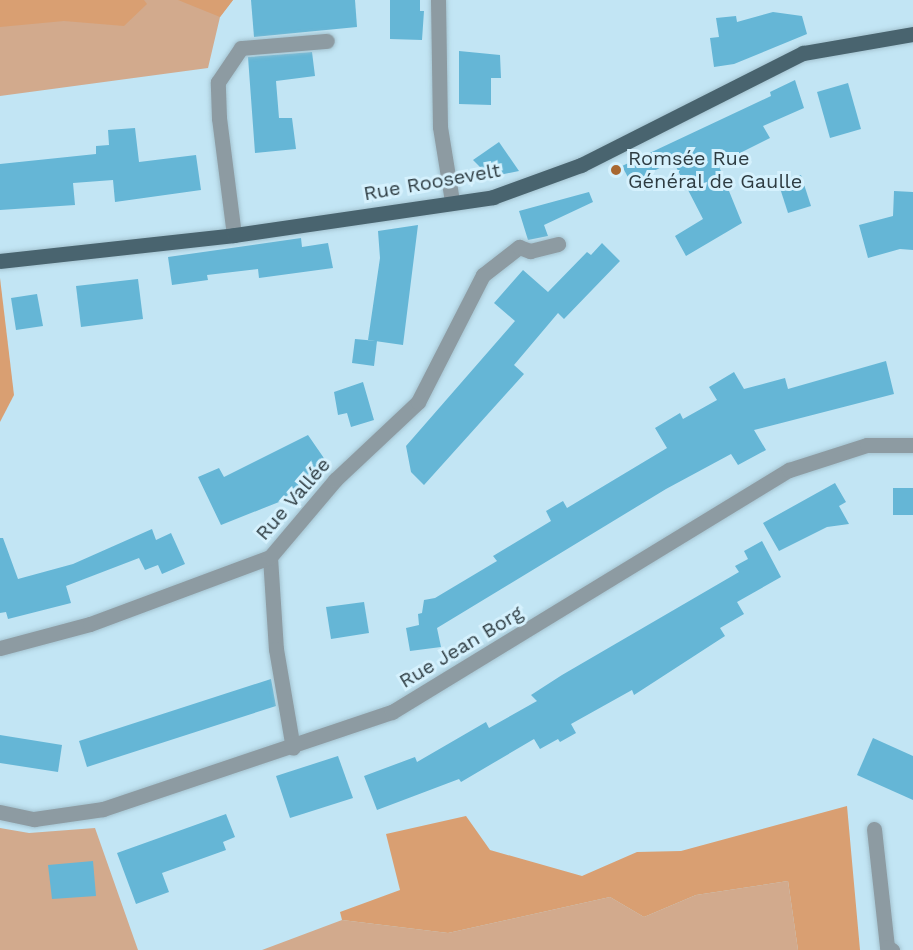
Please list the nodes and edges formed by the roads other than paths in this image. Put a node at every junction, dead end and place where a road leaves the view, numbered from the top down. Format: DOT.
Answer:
graph roads {
  1 [pos="438,0"];
  2 [pos="913,34"];
  3 [pos="327,41"];
  4 [pos="452,201"];
  5 [pos="234,235"];
  6 [pos="558,244"];
  7 [pos="0,261"];
  8 [pos="913,445"];
  9 [pos="270,557"];
  10 [pos="0,648"];
  11 [pos="293,748"];
  12 [pos="0,813"];
  13 [pos="874,829"];
  14 [pos="892,950"];
  1 -- 4 [label="street"];
  2 -- 4 [label="main road, Rue Roosevelt"];
  3 -- 5 [label="street"];
  4 -- 5 [label="main road, Rue Roosevelt"];
  5 -- 7 [label="main road, Rue Roosevelt"];
  6 -- 9 [label="street, Rue Vallée"];
  8 -- 11 [label="street, Rue Jean Borg"];
  9 -- 10 [label="street, Rue Vallée"];
  9 -- 11 [label="street"];
  11 -- 12 [label="street, Rue Jean Borg"];
  13 -- 14 [label="street"];
}
